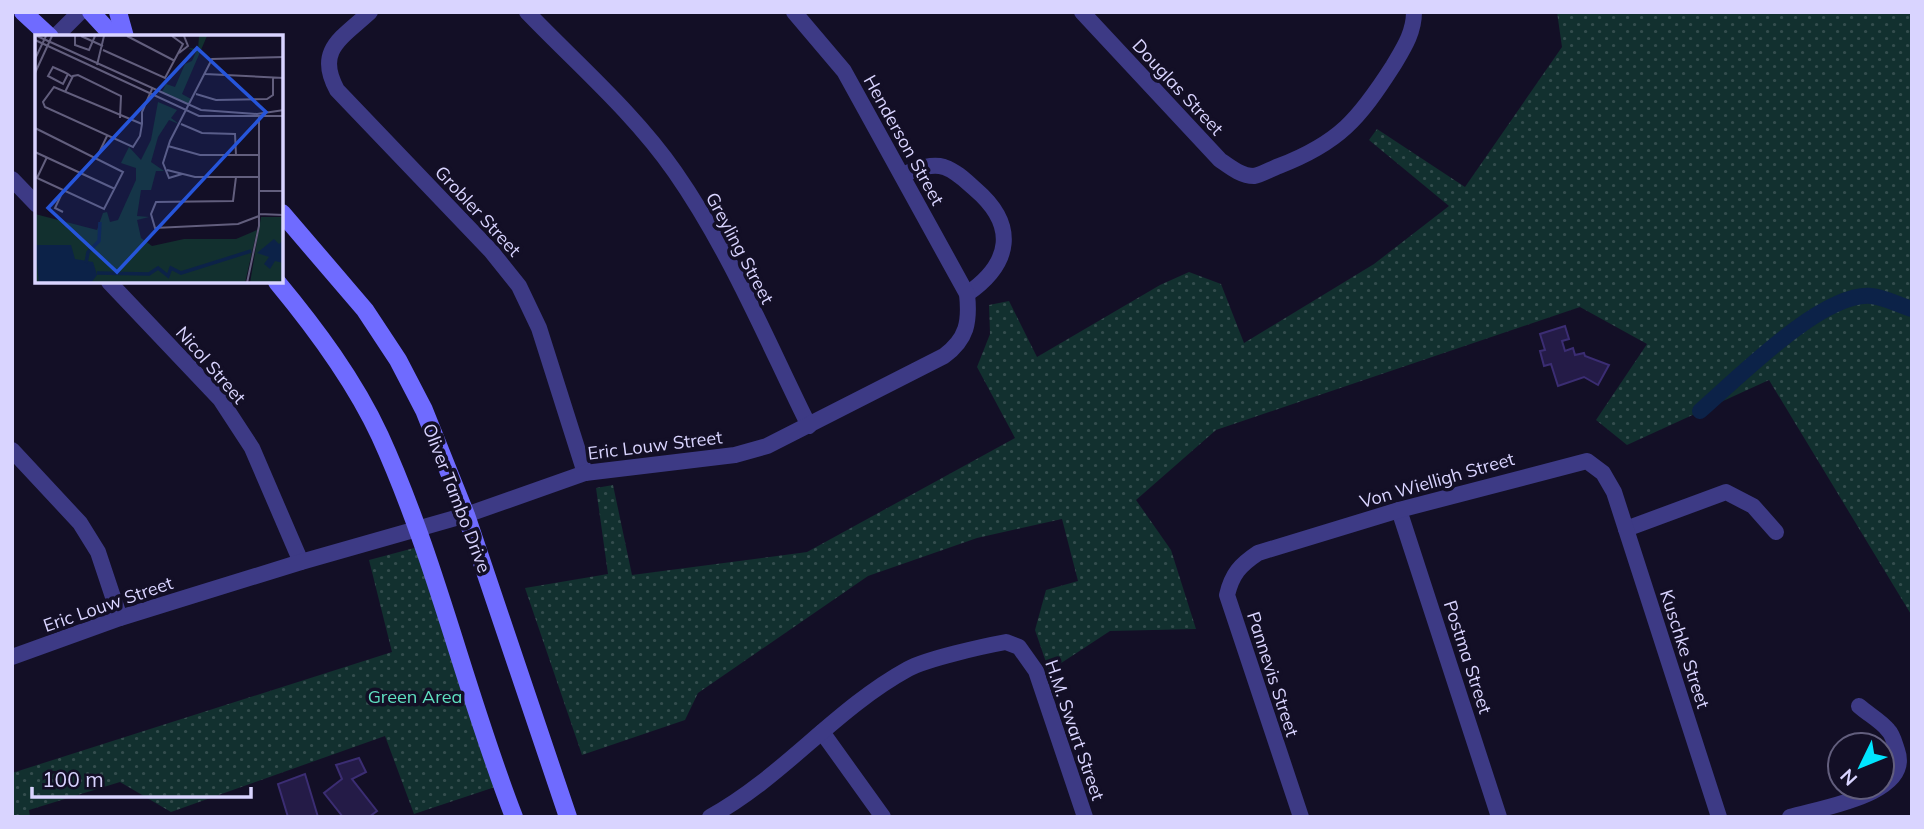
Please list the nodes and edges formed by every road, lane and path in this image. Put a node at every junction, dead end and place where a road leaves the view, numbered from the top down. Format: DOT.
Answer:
graph roads {
  1 [pos="23,12"];
  2 [pos="80,12"];
  3 [pos="91,12"];
  4 [pos="118,12"];
  5 [pos="370,12"];
  6 [pos="527,12"];
  7 [pos="794,12"];
  8 [pos="1082,12"];
  9 [pos="1414,12"];
  10 [pos="50,35"];
  11 [pos="54,35"];
  12 [pos="112,35"];
  13 [pos="124,35"];
  14 [pos="902,175"];
  15 [pos="12,179"];
  16 [pos="35,203"];
  17 [pos="284,215"];
  18 [pos="111,284"];
  19 [pos="279,284"];
  20 [pos="968,294"];
  21 [pos="809,426"];
  22 [pos="12,450"];
  23 [pos="585,473"];
  24 [pos="1614,492"];
  25 [pos="1399,510"];
  26 [pos="466,515"];
  27 [pos="418,528"];
  28 [pos="1626,529"];
  29 [pos="1776,532"];
  30 [pos="1258,553"];
  31 [pos="302,562"];
  32 [pos="120,618"];
  33 [pos="12,657"];
  34 [pos="1859,706"];
  35 [pos="822,732"];
  36 [pos="514,817"];
  37 [pos="568,817"];
  38 [pos="710,817"];
  39 [pos="883,817"];
  40 [pos="1085,817"];
  41 [pos="1301,817"];
  42 [pos="1499,817"];
  43 [pos="1719,817"];
  44 [pos="1790,817"];
  1 -- 10 [label="street"];
  2 -- 11 [label="street"];
  3 -- 12 [label="street"];
  4 -- 13 [label="street"];
  5 -- 23 [label="street, Grobler Street"];
  6 -- 21 [label="street, Greyling Street"];
  7 -- 14 [label="street, Henderson Street"];
  8 -- 9 [label="street, Douglas Street"];
  14 -- 20 [label="street, Henderson Street"];
  14 -- 20 [label="street"];
  15 -- 16 [label="street"];
  17 -- 26 [label="street, Oliver Tambo Drive"];
  18 -- 31 [label="street, Nicol Street"];
  19 -- 27 [label="street"];
  20 -- 21 [label="street, Eric Louw Street"];
  21 -- 23 [label="street, Eric Louw Street"];
  22 -- 32 [label="street"];
  23 -- 26 [label="street, Eric Louw Street"];
  24 -- 25 [label="street, Von Wielligh Street"];
  24 -- 28 [label="street, Kuschke Street"];
  25 -- 30 [label="street, Von Wielligh Street"];
  25 -- 42 [label="street, Postma Street"];
  26 -- 27 [label="street, Eric Louw Street"];
  26 -- 37 [label="street, Oliver Tambo Drive"];
  27 -- 31 [label="street, Eric Louw Street"];
  27 -- 36 [label="street"];
  28 -- 29 [label="street"];
  28 -- 43 [label="street, Kuschke Street"];
  30 -- 41 [label="street, Pannevis Street"];
  31 -- 32 [label="street, Eric Louw Street"];
  32 -- 33 [label="street, Eric Louw Street"];
  34 -- 44 [label="street"];
  35 -- 38 [label="street"];
  35 -- 39 [label="street"];
  35 -- 40 [label="street, H.M. Swart Street"];
}
